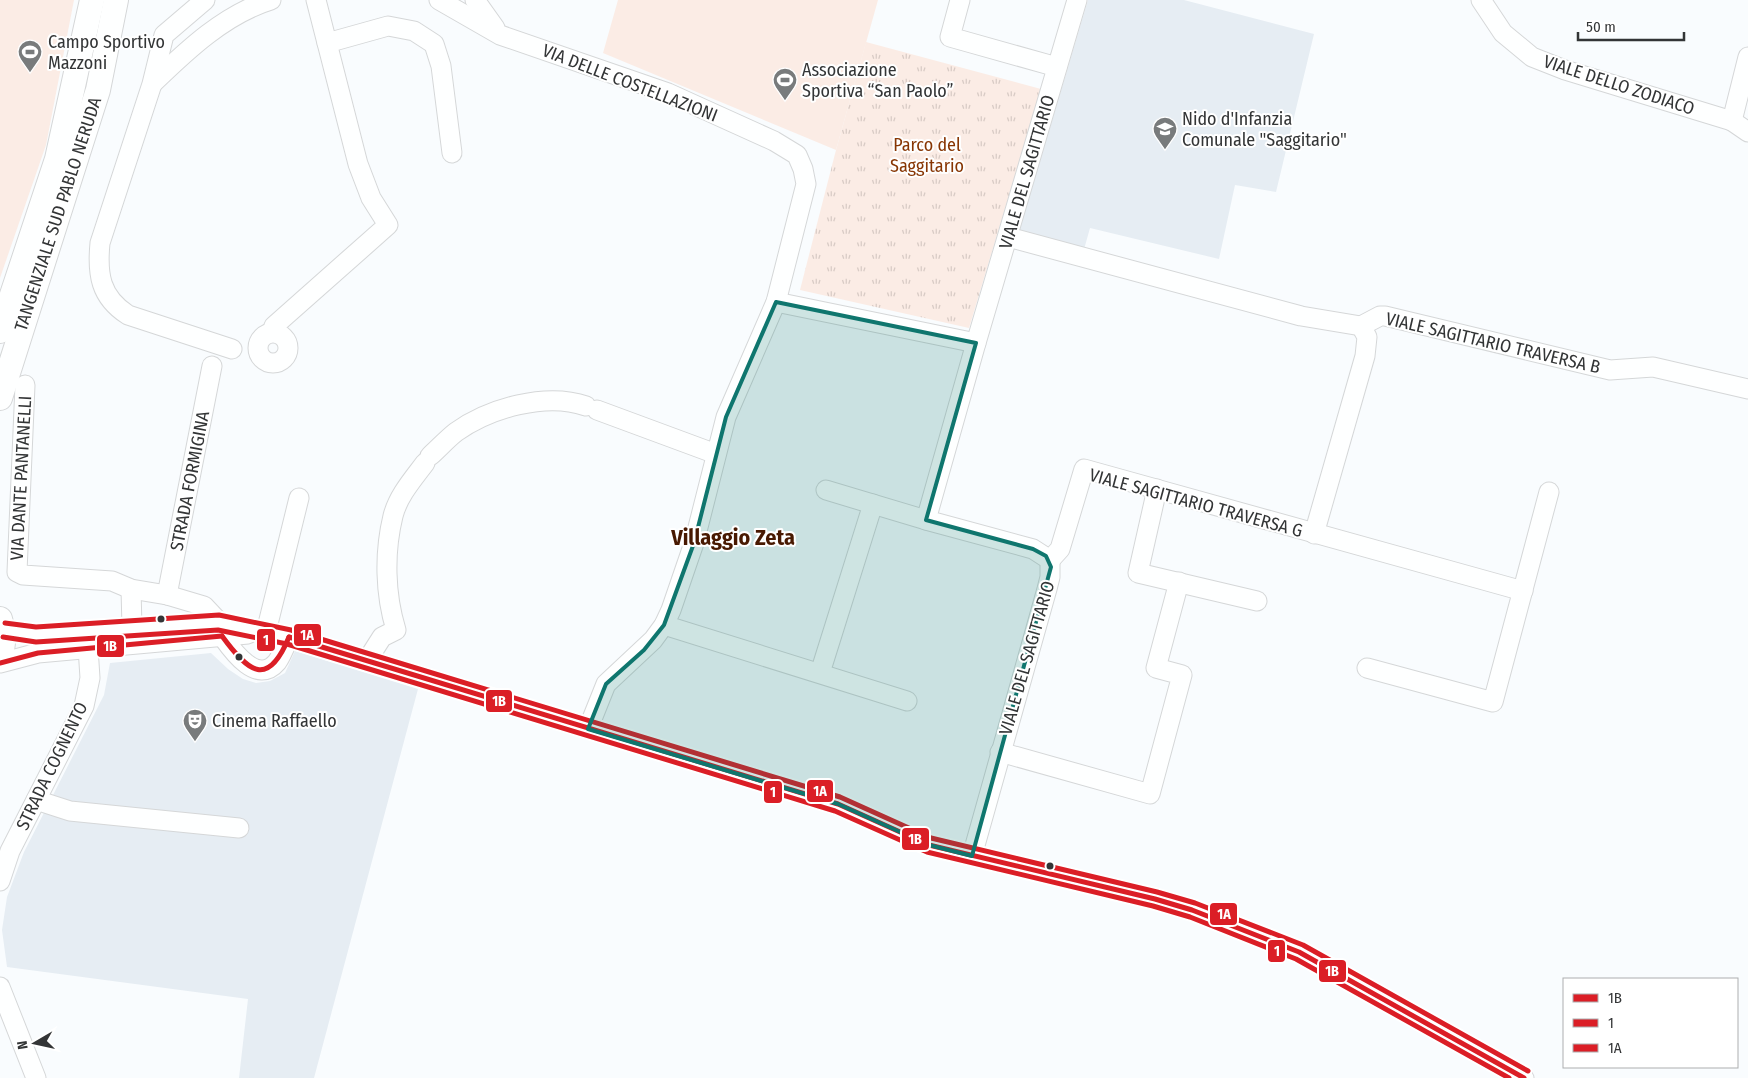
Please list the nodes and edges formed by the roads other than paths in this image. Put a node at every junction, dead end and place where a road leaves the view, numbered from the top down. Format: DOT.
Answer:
graph roads {
  1 [pos="116,0"];
  2 [pos="205,0"];
  3 [pos="271,0"];
  4 [pos="316,0"];
  5 [pos="439,0"];
  6 [pos="475,0"];
  7 [pos="960,0"];
  8 [pos="1077,0"];
  9 [pos="1481,0"];
  10 [pos="92,2"];
  11 [pos="500,35"];
  12 [pos="326,43"];
  13 [pos="1748,57"];
  14 [pos="1057,66"];
  15 [pos="152,84"];
  16 [pos="1732,121"];
  17 [pos="1748,132"];
  18 [pos="452,153"];
  19 [pos="1008,237"];
  20 [pos="776,302"];
  21 [pos="1361,326"];
  22 [pos="0,331"];
  23 [pos="976,343"];
  24 [pos="212,366"];
  25 [pos="25,385"];
  26 [pos="1748,389"];
  27 [pos="0,398"];
  28 [pos="716,454"];
  29 [pos="1157,489"];
  30 [pos="826,490"];
  31 [pos="1549,492"];
  32 [pos="299,498"];
  33 [pos="873,504"];
  34 [pos="926,520"];
  35 [pos="1314,534"];
  36 [pos="1050,560"];
  37 [pos="1179,582"];
  38 [pos="131,590"];
  39 [pos="1523,591"];
  40 [pos="167,595"];
  41 [pos="1257,600"];
  42 [pos="2,624"];
  43 [pos="664,624"];
  44 [pos="132,628"];
  45 [pos="221,629"];
  46 [pos="266,632"];
  47 [pos="289,637"];
  48 [pos="88,641"];
  49 [pos="0,656"];
  50 [pos="368,659"];
  51 [pos="0,663"];
  52 [pos="1367,668"];
  53 [pos="820,674"];
  54 [pos="907,701"];
  55 [pos="588,729"];
  56 [pos="1000,752"];
  57 [pos="36,800"];
  58 [pos="239,828"];
  59 [pos="972,856"];
  60 [pos="0,881"];
  61 [pos="0,987"];
  62 [pos="36,1078"];
  63 [pos="1524,1078"];
  1 -- 27 [label="main road, TANGENZIALE SUD PABLO NERUDA"];
  2 -- 15 [label="street"];
  3 -- 15 [label="street"];
  4 -- 12 [label="street"];
  5 -- 11 [label="street, VIA DELLE COSTELLAZIONI"];
  6 -- 11 [label="street"];
  7 -- 14 [label="street"];
  8 -- 14 [label="street, VIALE DEL SAGITTARIO"];
  9 -- 16 [label="street, VIALE DELLO ZODIACO"];
  10 -- 22 [label="main road, TANGENZIALE SUD PABLO NERUDA"];
  11 -- 20 [label="street, VIA DELLE COSTELLAZIONI"];
  12 -- 15 [label="street"];
  12 -- 18 [label="street"];
  13 -- 16 [label="street"];
  14 -- 19 [label="street, VIALE DEL SAGITTARIO"];
  16 -- 17 [label="street, VIALE DELLO ZODIACO"];
  19 -- 21 [label="street, VIALE SAGITTARIO TRAVERSA B"];
  19 -- 23 [label="street, VIALE DEL SAGITTARIO"];
  20 -- 23 [label="street"];
  20 -- 28 [label="street, VIA DELLE COSTELLAZIONI"];
  21 -- 26 [label="street, VIALE SAGITTARIO TRAVERSA B"];
  21 -- 35 [label="street, VIALE SAGITTARIO TRAVERSA G"];
  23 -- 34 [label="street, VIALE DEL SAGITTARIO"];
  24 -- 40 [label="street, STRADA FORMIGINA"];
  25 -- 38 [label="street, VIA DANTE PANTANELLI"];
  28 -- 43 [label="street, VIA DELLE COSTELLAZIONI"];
  28 -- 50 [label="street"];
  29 -- 35 [label="street, VIALE SAGITTARIO TRAVERSA G"];
  29 -- 36 [label="street, VIALE SAGITTARIO TRAVERSA G"];
  29 -- 37 [label="street"];
  30 -- 33 [label="street"];
  31 -- 39 [label="street"];
  32 -- 46 [label="street"];
  33 -- 34 [label="street"];
  33 -- 53 [label="street"];
  34 -- 36 [label="street, VIALE DEL SAGITTARIO"];
  35 -- 39 [label="street, VIALE SAGITTARIO TRAVERSA G"];
  36 -- 56 [label="street, VIALE DEL SAGITTARIO"];
  37 -- 41 [label="street"];
  37 -- 56 [label="street"];
  38 -- 40 [label="street"];
  38 -- 44 [label="street"];
  39 -- 52 [label="street"];
  40 -- 45 [label="street"];
  42 -- 48 [label="street"];
  42 -- 49 [label="main road"];
  43 -- 53 [label="street"];
  43 -- 55 [label="street, VIA DELLE COSTELLAZIONI"];
  44 -- 45 [label="street"];
  44 -- 48 [label="street"];
  45 -- 46 [label="street"];
  45 -- 47 [label="street"];
  45 -- 48 [label="street"];
  46 -- 47 [label="street"];
  47 -- 50 [label="street"];
  48 -- 51 [label="street"];
  48 -- 57 [label="street, STRADA COGNENTO"];
  50 -- 55 [label="street"];
  53 -- 54 [label="street"];
  55 -- 59 [label="street"];
  56 -- 59 [label="street, VIALE DEL SAGITTARIO"];
  57 -- 58 [label="street"];
  57 -- 60 [label="street, STRADA COGNENTO"];
  59 -- 63 [label="street"];
  61 -- 62 [label="street"];
}
